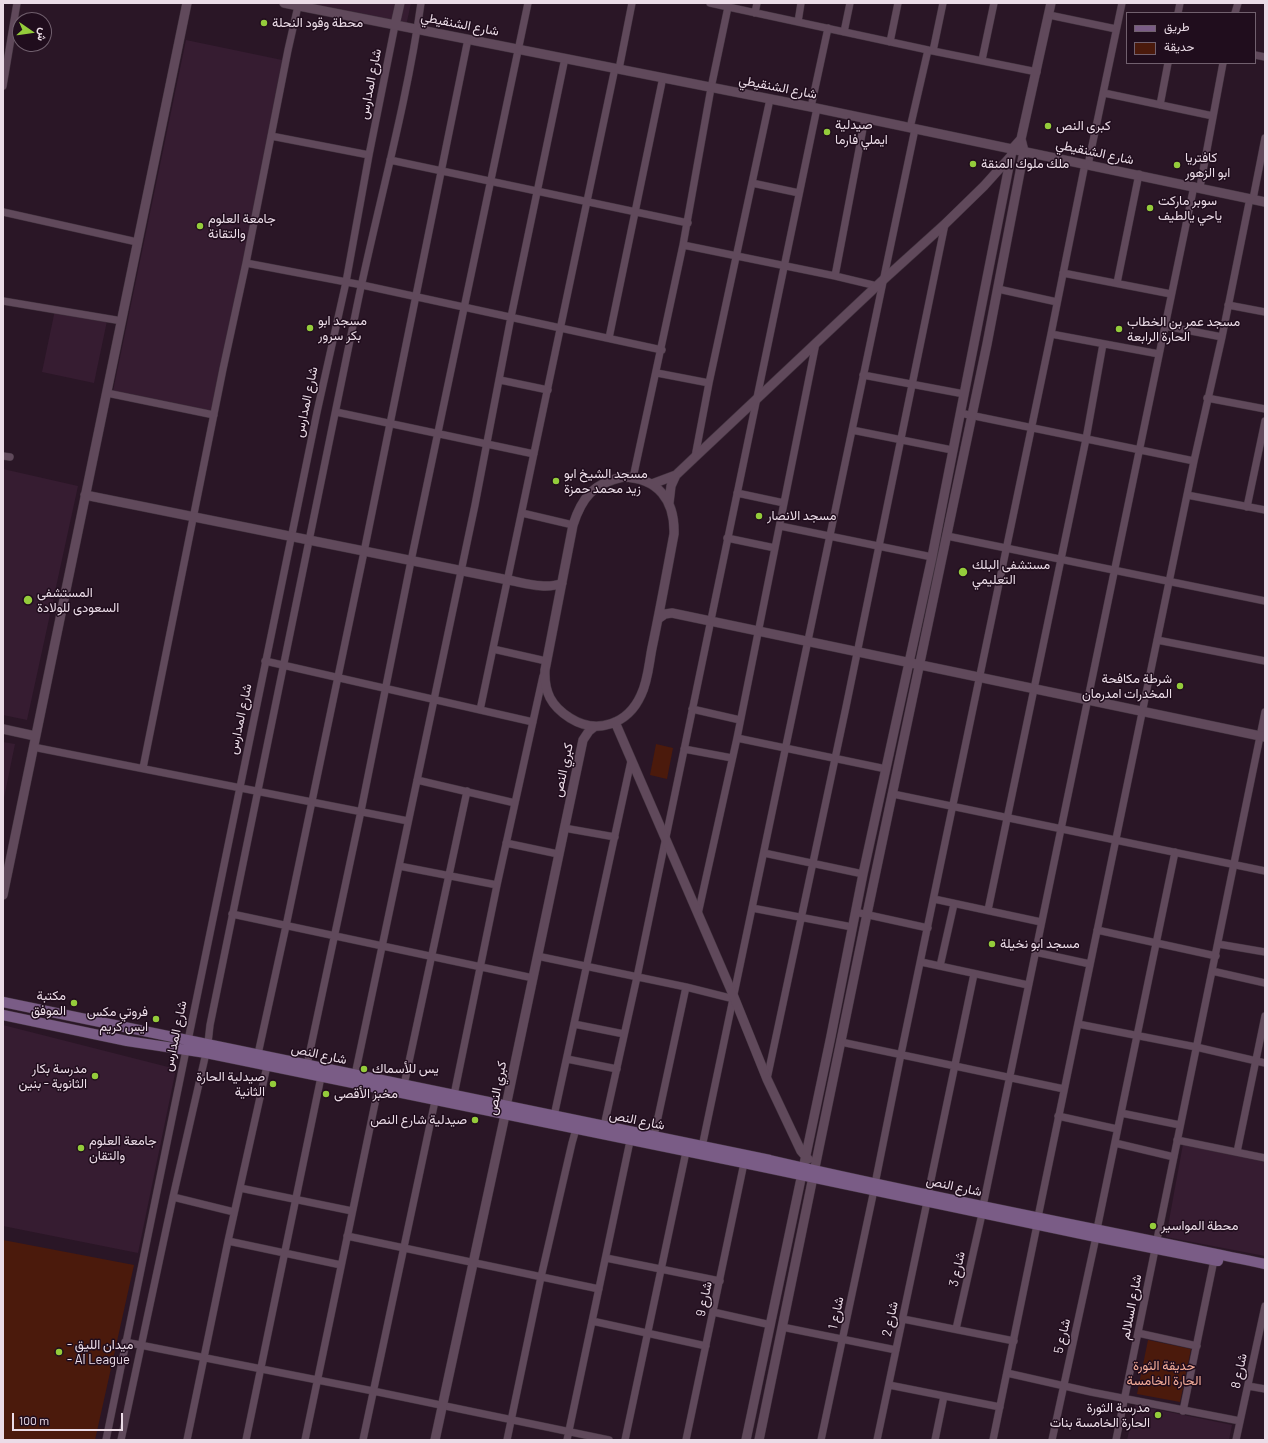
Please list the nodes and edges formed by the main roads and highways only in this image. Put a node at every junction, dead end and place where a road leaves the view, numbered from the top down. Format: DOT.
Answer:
graph roads {
  1 [pos="3,1002"];
  2 [pos="3,1015"];
  3 [pos="187,1045"];
  4 [pos="207,1048"];
  5 [pos="505,1111"];
  6 [pos="687,1148"];
  7 [pos="803,1167"];
  8 [pos="1156,1245"];
  9 [pos="1265,1264"];
  10 [pos="1265,1270"];
  1 -- 3 [label="main road, شارع النص"];
  2 -- 3 [label="main road, شارع النص"];
  3 -- 4 [label="main road, شارع النص"];
  4 -- 5 [label="main road, شارع النص"];
  4 -- 5 [label="main road, شارع النص"];
  5 -- 6 [label="main road, شارع النص"];
  5 -- 6 [label="main road, شارع النص"];
  6 -- 7 [label="main road, شارع النص"];
  6 -- 7 [label="main road, شارع النص"];
  7 -- 8 [label="main road, شارع النص"];
  8 -- 9 [label="main road, شارع النص"];
  8 -- 10 [label="main road, شارع النص"];
}
